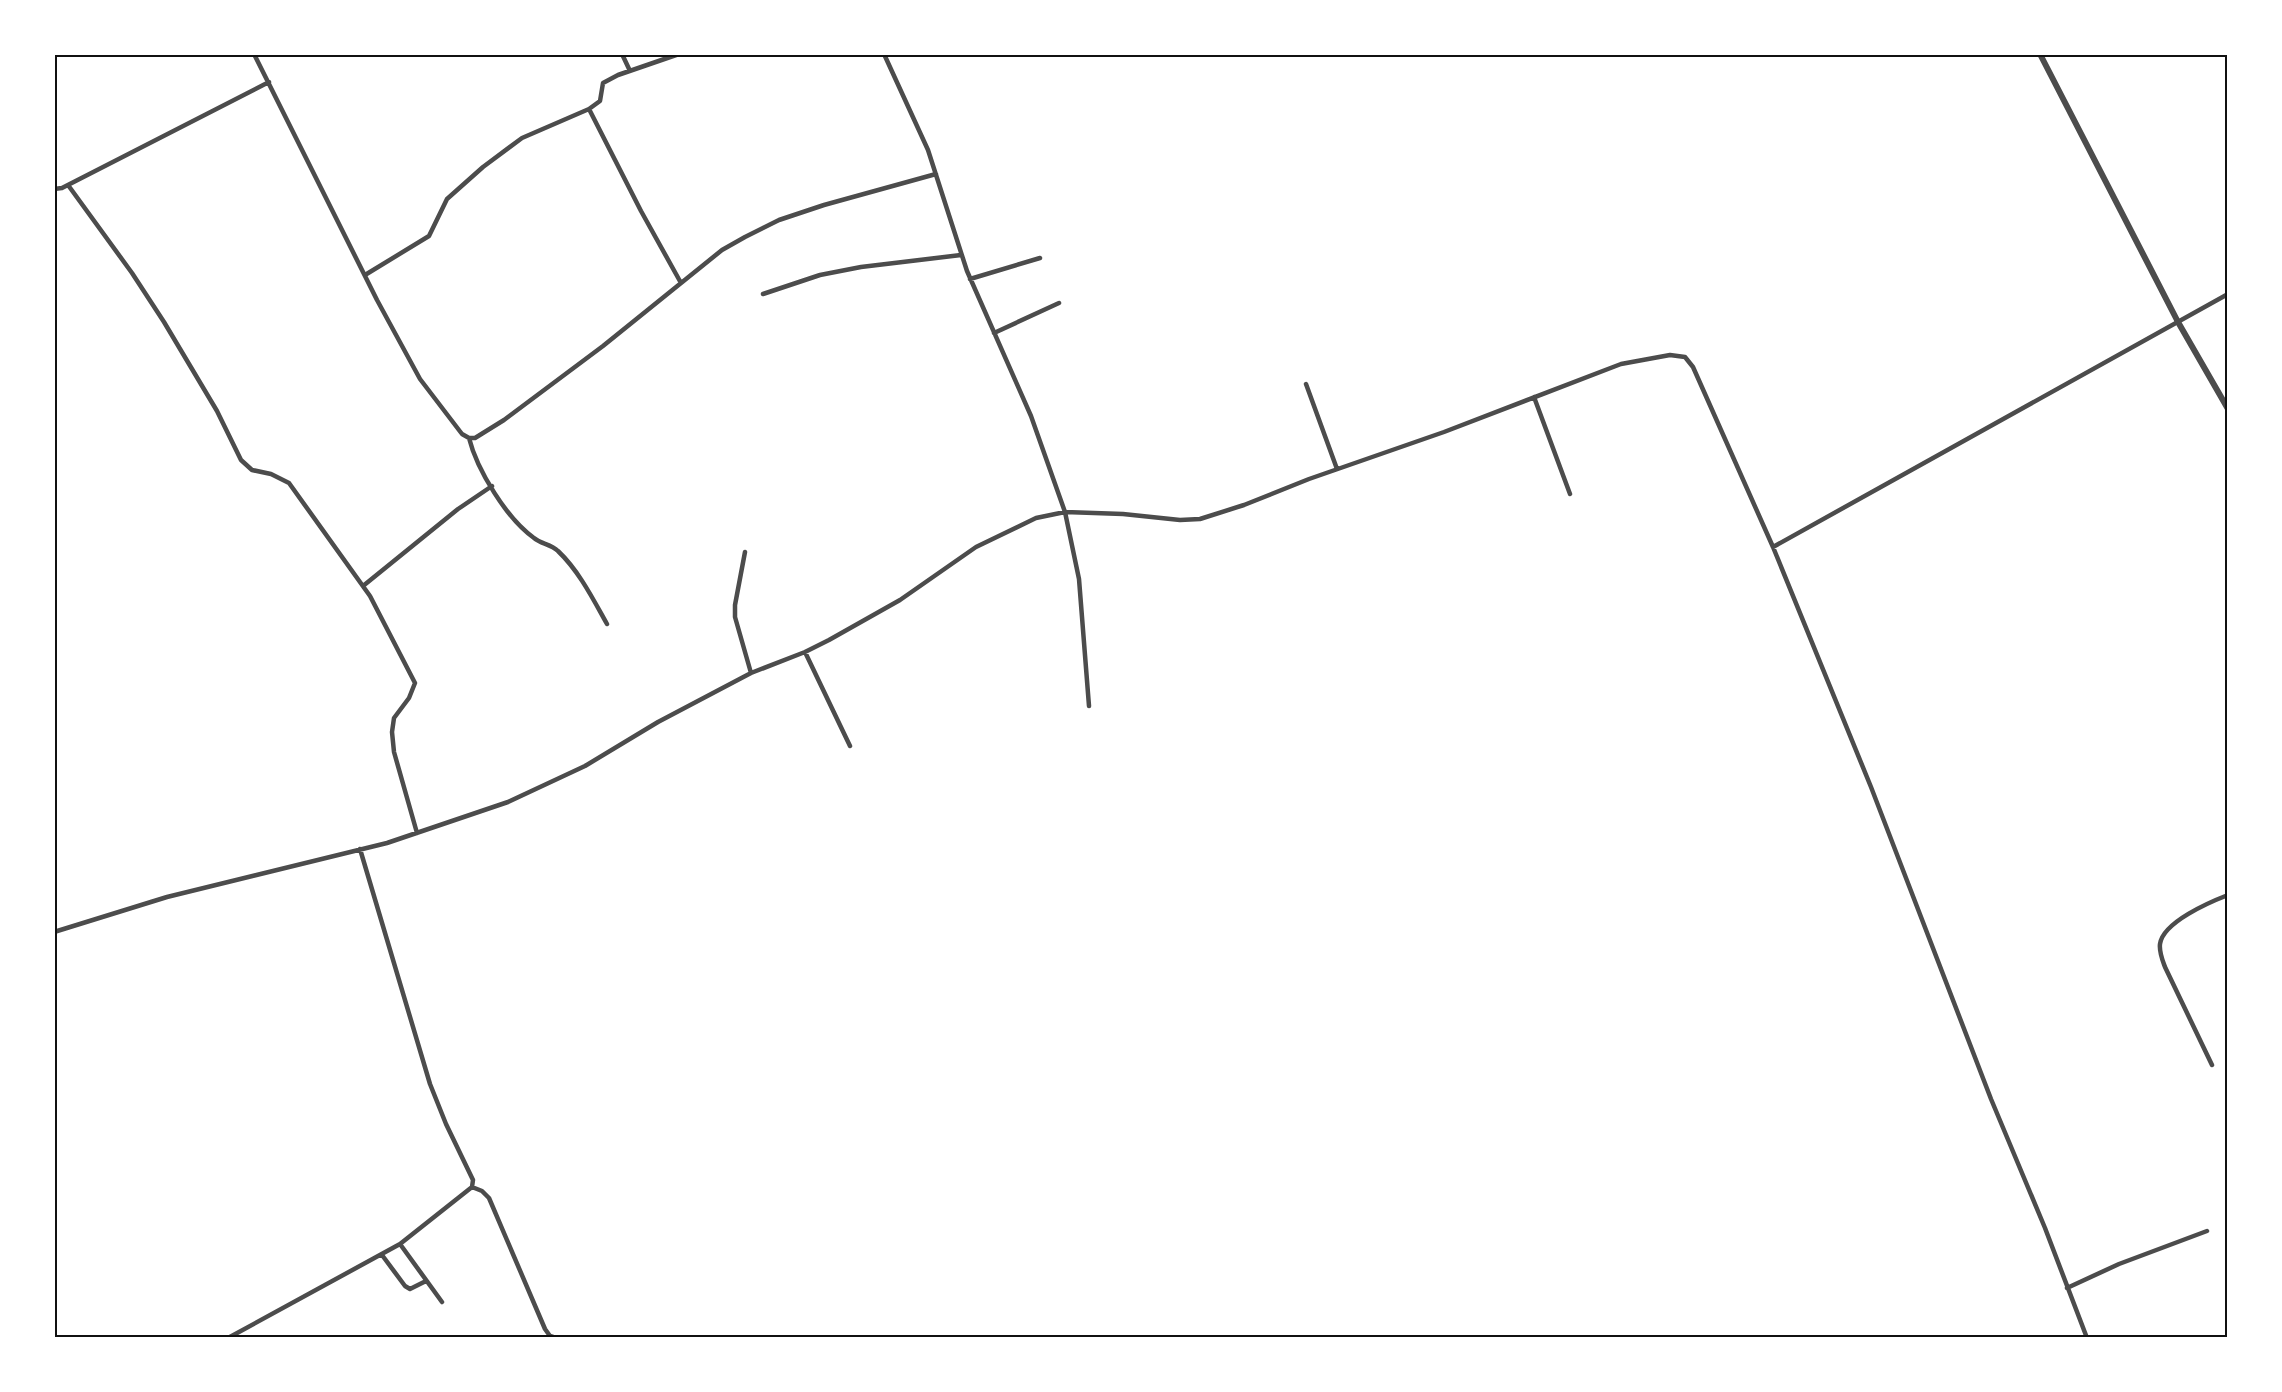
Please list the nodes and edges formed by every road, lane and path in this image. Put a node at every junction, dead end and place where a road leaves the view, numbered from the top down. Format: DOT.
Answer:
graph roads {
  1 [pos="255,54"];
  2 [pos="622,54"];
  3 [pos="680,54"];
  4 [pos="884,54"];
  5 [pos="2040,54"];
  6 [pos="630,71"];
  7 [pos="269,82"];
  8 [pos="589,109"];
  9 [pos="936,174"];
  10 [pos="68,185"];
  11 [pos="54,189"];
  12 [pos="962,255"];
  13 [pos="1040,258"];
  14 [pos="364,274"];
  15 [pos="970,279"];
  16 [pos="681,283"];
  17 [pos="763,294"];
  18 [pos="2228,294"];
  19 [pos="1059,303"];
  20 [pos="2178,322"];
  21 [pos="994,333"];
  22 [pos="1306,384"];
  23 [pos="1534,397"];
  24 [pos="2228,409"];
  25 [pos="469,438"];
  26 [pos="1337,469"];
  27 [pos="492,486"];
  28 [pos="1570,494"];
  29 [pos="1065,512"];
  30 [pos="1773,547"];
  31 [pos="745,552"];
  32 [pos="363,586"];
  33 [pos="607,624"];
  34 [pos="805,652"];
  35 [pos="751,673"];
  36 [pos="1089,706"];
  37 [pos="850,746"];
  38 [pos="417,833"];
  39 [pos="360,849"];
  40 [pos="2228,895"];
  41 [pos="54,932"];
  42 [pos="2212,1065"];
  43 [pos="472,1187"];
  44 [pos="2207,1231"];
  45 [pos="400,1244"];
  46 [pos="382,1255"];
  47 [pos="426,1281"];
  48 [pos="2067,1288"];
  49 [pos="442,1302"];
  50 [pos="228,1338"];
  51 [pos="555,1338"];
  52 [pos="569,1338"];
  53 [pos="579,1338"];
  54 [pos="2087,1338"];
  1 -- 7 [label="street"];
  2 -- 6 [label="street"];
  3 -- 6 [label="street"];
  4 -- 9 [label="street"];
  5 -- 20 [label="street"];
  6 -- 8 [label="street"];
  7 -- 10 [label="street"];
  7 -- 14 [label="street"];
  8 -- 14 [label="street"];
  8 -- 16 [label="street"];
  9 -- 12 [label="street"];
  9 -- 16 [label="street"];
  10 -- 11 [label="street"];
  10 -- 32 [label="street"];
  12 -- 15 [label="street"];
  12 -- 17 [label="street"];
  13 -- 15 [label="street"];
  14 -- 25 [label="street"];
  15 -- 21 [label="street"];
  16 -- 25 [label="street"];
  18 -- 20 [label="street"];
  19 -- 21 [label="street"];
  20 -- 24 [label="street"];
  20 -- 30 [label="street"];
  21 -- 29 [label="street"];
  22 -- 26 [label="street"];
  23 -- 26 [label="street"];
  23 -- 28 [label="street"];
  23 -- 30 [label="street"];
  25 -- 27 [label="street"];
  26 -- 29 [label="street"];
  27 -- 32 [label="street"];
  27 -- 33 [label="street"];
  29 -- 34 [label="street"];
  29 -- 36 [label="street"];
  30 -- 48 [label="street"];
  31 -- 35 [label="street"];
  32 -- 38 [label="street"];
  34 -- 35 [label="street"];
  34 -- 37 [label="street"];
  35 -- 38 [label="street"];
  38 -- 39 [label="street"];
  39 -- 41 [label="street"];
  39 -- 43 [label="street"];
  40 -- 42 [label="street"];
  43 -- 45 [label="street"];
  43 -- 51 [label="street"];
  44 -- 48 [label="street"];
  45 -- 46 [label="street"];
  45 -- 47 [label="street"];
  46 -- 47 [label="street"];
  46 -- 50 [label="street"];
  47 -- 49 [label="street"];
  48 -- 54 [label="street"];
  52 -- 53 [label="street"];
}
